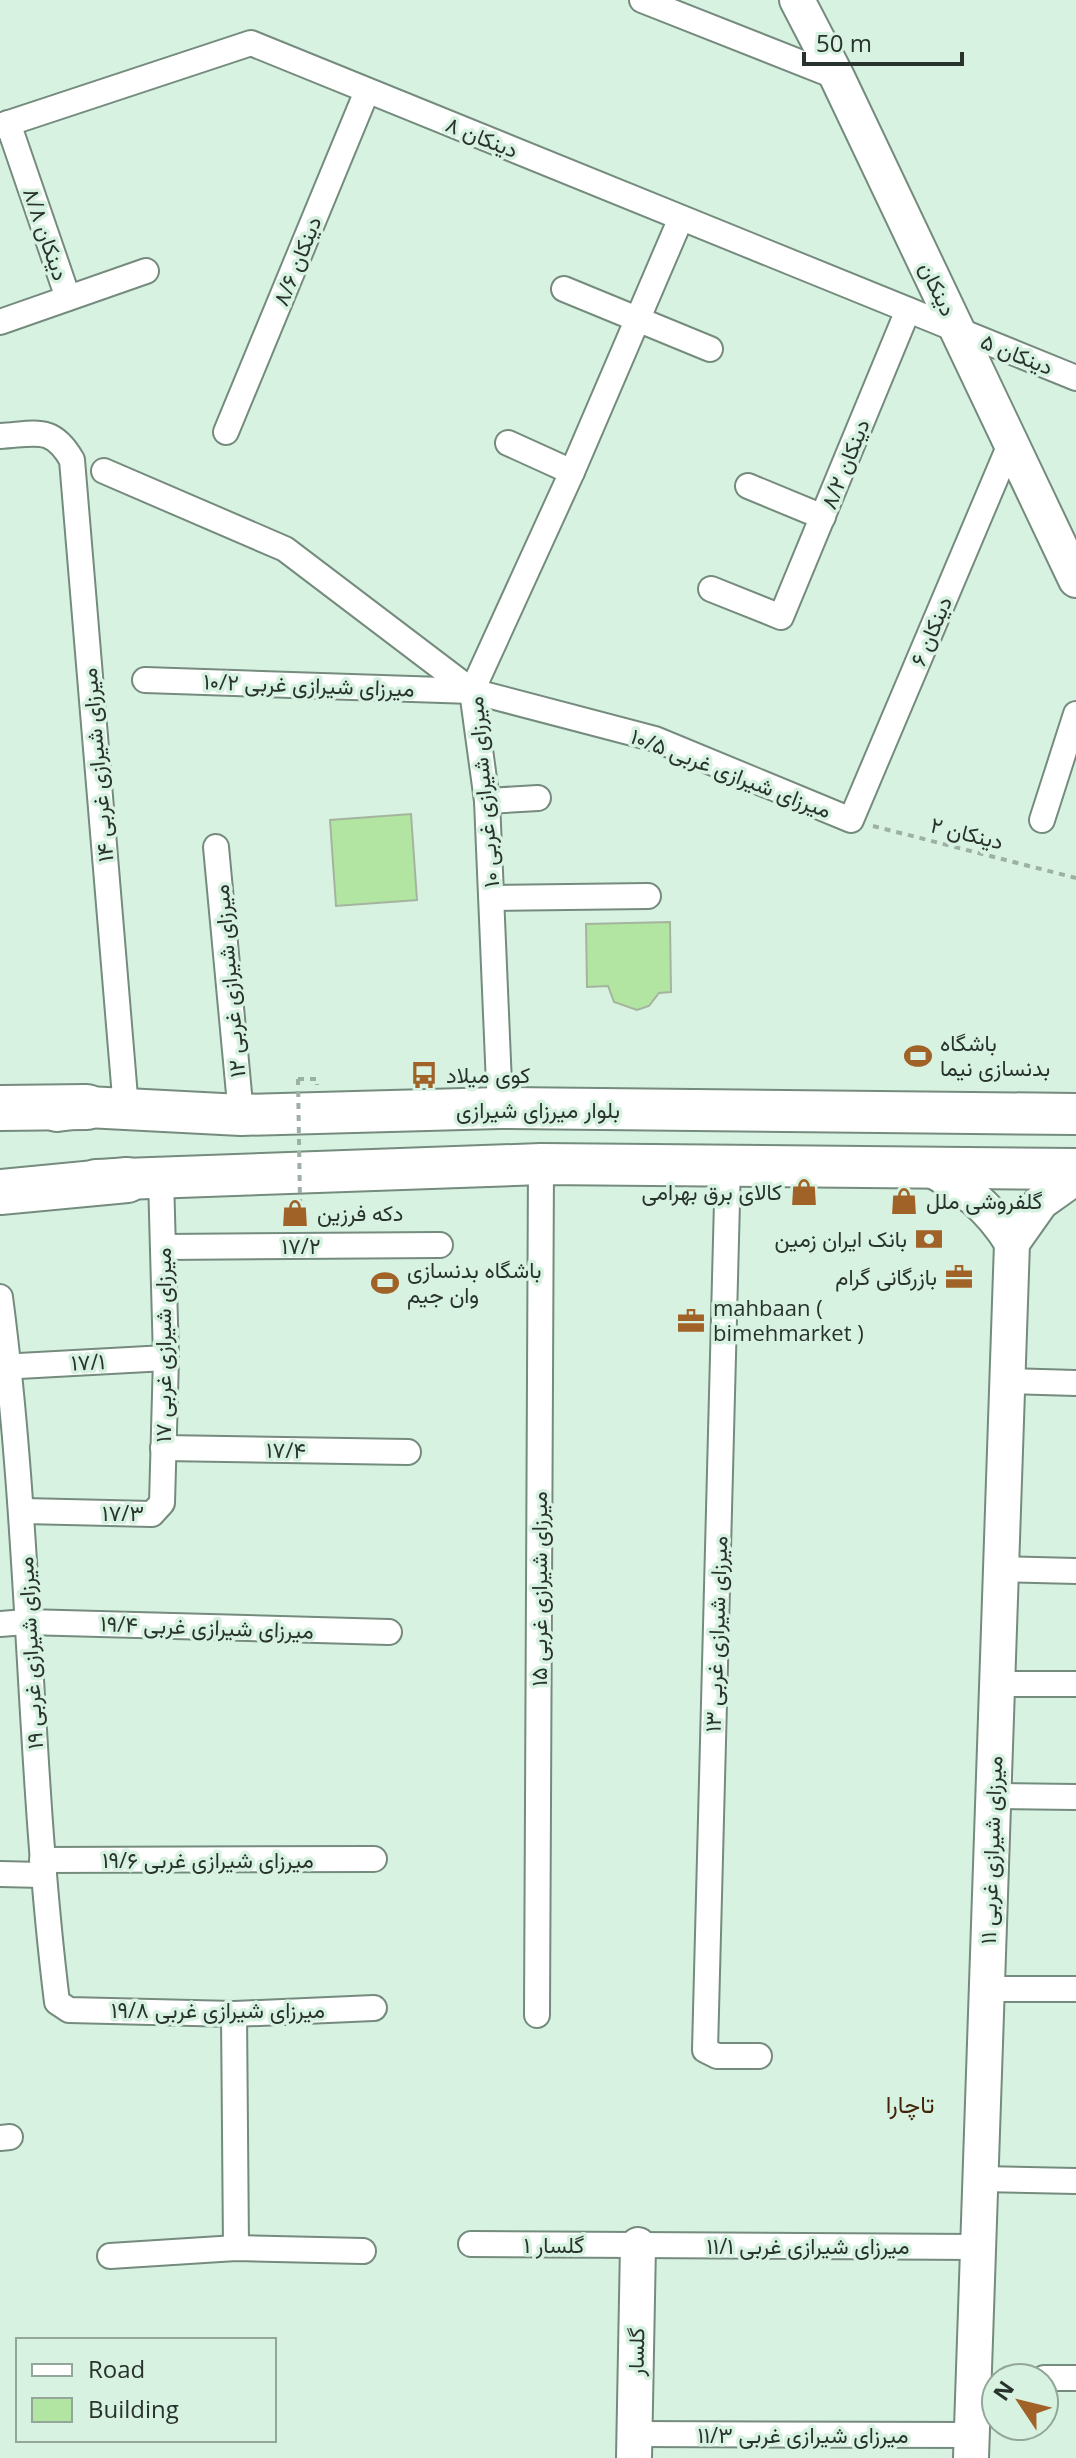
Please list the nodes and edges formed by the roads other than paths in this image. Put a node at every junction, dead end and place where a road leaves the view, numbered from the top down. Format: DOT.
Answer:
graph roads {
  1 [pos="642,0"];
  2 [pos="797,0"];
  3 [pos="837,77"];
  4 [pos="367,91"];
  5 [pos="4,125"];
  6 [pos="681,218"];
  7 [pos="146,271"];
  8 [pos="564,289"];
  9 [pos="68,298"];
  10 [pos="908,310"];
  11 [pos="638,318"];
  12 [pos="0,322"];
  13 [pos="958,330"];
  14 [pos="710,349"];
  15 [pos="1076,378"];
  16 [pos="226,432"];
  17 [pos="0,436"];
  18 [pos="1011,442"];
  19 [pos="508,443"];
  20 [pos="104,471"];
  21 [pos="572,472"];
  22 [pos="748,486"];
  23 [pos="823,517"];
  24 [pos="1076,580"];
  25 [pos="711,589"];
  26 [pos="145,680"];
  27 [pos="472,691"];
  28 [pos="1076,714"];
  29 [pos="538,798"];
  30 [pos="487,801"];
  31 [pos="851,820"];
  32 [pos="1042,820"];
  33 [pos="216,847"];
  34 [pos="648,896"];
  35 [pos="492,898"];
  36 [pos="0,1108"];
  37 [pos="107,1108"];
  38 [pos="500,1108"];
  39 [pos="1076,1114"];
  40 [pos="241,1115"];
  41 [pos="0,1118"];
  42 [pos="728,1163"];
  43 [pos="541,1164"];
  44 [pos="926,1167"];
  45 [pos="1076,1169"];
  46 [pos="1076,1177"];
  47 [pos="144,1179"];
  48 [pos="0,1180"];
  49 [pos="0,1192"];
  50 [pos="1012,1243"];
  51 [pos="440,1245"];
  52 [pos="163,1247"];
  53 [pos="0,1297"];
  54 [pos="166,1358"];
  55 [pos="5,1367"];
  56 [pos="1007,1381"];
  57 [pos="1076,1383"];
  58 [pos="163,1448"];
  59 [pos="408,1452"];
  60 [pos="24,1511"];
  61 [pos="158,1511"];
  62 [pos="1001,1569"];
  63 [pos="1076,1571"];
  64 [pos="26,1622"];
  65 [pos="0,1624"];
  66 [pos="389,1632"];
  67 [pos="997,1684"];
  68 [pos="1076,1684"];
  69 [pos="993,1796"];
  70 [pos="1076,1797"];
  71 [pos="374,1859"];
  72 [pos="42,1868"];
  73 [pos="0,1874"];
  74 [pos="987,1989"];
  75 [pos="1076,1989"];
  76 [pos="62,2006"];
  77 [pos="374,2008"];
  78 [pos="234,2014"];
  79 [pos="537,2015"];
  80 [pos="759,2056"];
  81 [pos="980,2179"];
  82 [pos="1076,2181"];
  83 [pos="471,2244"];
  84 [pos="638,2245"];
  85 [pos="978,2247"];
  86 [pos="236,2248"];
  87 [pos="363,2251"];
  88 [pos="110,2256"];
  89 [pos="984,2362"];
  90 [pos="980,2402"];
  91 [pos="634,2446"];
  92 [pos="971,2446"];
  1 -- 3 [label="street"];
  2 -- 3 [label="street, دینکان"];
  3 -- 13 [label="street, دینکان"];
  4 -- 5 [label="street, ۸ دینکان"];
  4 -- 6 [label="street, ۸ دینکان"];
  4 -- 16 [label="street, ۸/۶ دینکان"];
  5 -- 9 [label="street, ۸/۸ دینکان"];
  6 -- 10 [label="street, ۸ دینکان"];
  6 -- 11 [label="street, ۱۰ میرزای شیرازی غربی"];
  7 -- 9 [label="street"];
  8 -- 11 [label="street"];
  9 -- 12 [label="street"];
  10 -- 13 [label="street, ۸ دینکان"];
  10 -- 23 [label="street, دینکان ۸/۲"];
  11 -- 14 [label="street"];
  11 -- 21 [label="street, ۱۰ میرزای شیرازی غربی"];
  13 -- 15 [label="street, ۵ دینکان"];
  13 -- 18 [label="street, دینکان"];
  17 -- 37 [label="street, ۱۴ میرزای شیرازی غربی"];
  18 -- 24 [label="street, دینکان"];
  18 -- 31 [label="street, دینکان ۶"];
  19 -- 21 [label="street"];
  20 -- 27 [label="street"];
  21 -- 27 [label="street, ۱۰ میرزای شیرازی غربی"];
  22 -- 23 [label="street"];
  23 -- 25 [label="street, دینکان ۸/۲"];
  26 -- 27 [label="street, ۱۰/۲ میرزای شیرازی غربی"];
  27 -- 30 [label="street, ۱۰ میرزای شیرازی غربی"];
  27 -- 31 [label="street, ۱۰/۵ میرزای شیرازی غربی"];
  28 -- 32 [label="street"];
  29 -- 30 [label="street"];
  30 -- 35 [label="street, ۱۰ میرزای شیرازی غربی"];
  33 -- 40 [label="street, ۱۲ میرزای شیرازی غربی"];
  34 -- 35 [label="street"];
  35 -- 38 [label="street, ۱۰ میرزای شیرازی غربی"];
  36 -- 37 [label="highway"];
  37 -- 40 [label="main road, بلوار میرزای شیرازی"];
  37 -- 41 [label="main road, بلوار میرزای شیرازی"];
  38 -- 39 [label="main road, بلوار میرزای شیرازی"];
  38 -- 40 [label="main road, بلوار میرزای شیرازی"];
  42 -- 43 [label="main road"];
  42 -- 44 [label="main road"];
  42 -- 80 [label="street, ۱۳ میرزای شیرازی غربی"];
  43 -- 47 [label="main road"];
  43 -- 79 [label="street, ۱۵ میرزای شیرازی غربی"];
  44 -- 45 [label="main road"];
  44 -- 50 [label="street"];
  46 -- 50 [label="street"];
  47 -- 48 [label="main road"];
  47 -- 49 [label="highway"];
  47 -- 52 [label="street, ۱۷ میرزای شیرازی غربی"];
  50 -- 56 [label="street, میرزای شیرازی غربی ۱۱"];
  51 -- 52 [label="street, ۱۷/۲"];
  52 -- 54 [label="street, ۱۷ میرزای شیرازی غربی"];
  53 -- 55 [label="street, ۱۹ میرزای شیرازی غربی"];
  54 -- 55 [label="street, ۱۷/۱"];
  54 -- 58 [label="street, ۱۷ میرزای شیرازی غربی"];
  55 -- 60 [label="street, ۱۹ میرزای شیرازی غربی"];
  56 -- 57 [label="street"];
  56 -- 62 [label="street, میرزای شیرازی غربی ۱۱"];
  58 -- 59 [label="street, ۱۷/۴"];
  58 -- 61 [label="street, ۱۷ میرزای شیرازی غربی"];
  60 -- 61 [label="street, ۱۷/۳"];
  60 -- 64 [label="street, ۱۹ میرزای شیرازی غربی"];
  62 -- 63 [label="street"];
  62 -- 67 [label="street, میرزای شیرازی غربی ۱۱"];
  64 -- 65 [label="street, ۱۹/۴ میرزای شیرازی غربی"];
  64 -- 66 [label="street, ۱۹/۴ میرزای شیرازی غربی"];
  64 -- 72 [label="street, ۱۹ میرزای شیرازی غربی"];
  67 -- 68 [label="street"];
  67 -- 69 [label="street, میرزای شیرازی غربی ۱۱"];
  69 -- 70 [label="street"];
  69 -- 74 [label="street, میرزای شیرازی غربی ۱۱"];
  71 -- 72 [label="street, ۱۹/۶ میرزای شیرازی غربی"];
  72 -- 73 [label="street, ۱۹/۶ میرزای شیرازی غربی"];
  72 -- 76 [label="street, ۱۹ میرزای شیرازی غربی"];
  74 -- 75 [label="street"];
  74 -- 81 [label="street, میرزای شیرازی غربی ۱۱"];
  76 -- 78 [label="street, ۱۹/۸ میرزای شیرازی غربی"];
  77 -- 78 [label="street, ۱۹/۸ میرزای شیرازی غربی"];
  78 -- 86 [label="street"];
  81 -- 82 [label="street"];
  81 -- 85 [label="street, میرزای شیرازی غربی ۱۱"];
  83 -- 84 [label="street, گلسار ۱"];
  84 -- 85 [label="street, میرزای شیرازی غربی ۱۱/۱"];
  84 -- 91 [label="street, گلسار"];
  85 -- 89 [label="street, میرزای شیرازی غربی ۱۱"];
  86 -- 87 [label="street"];
  86 -- 88 [label="street"];
  90 -- 92 [label="street, میرزای شیرازی غربی ۱۱"];
  91 -- 92 [label="street, میرزای شیرازی غربی ۱۱/۳"];
}
